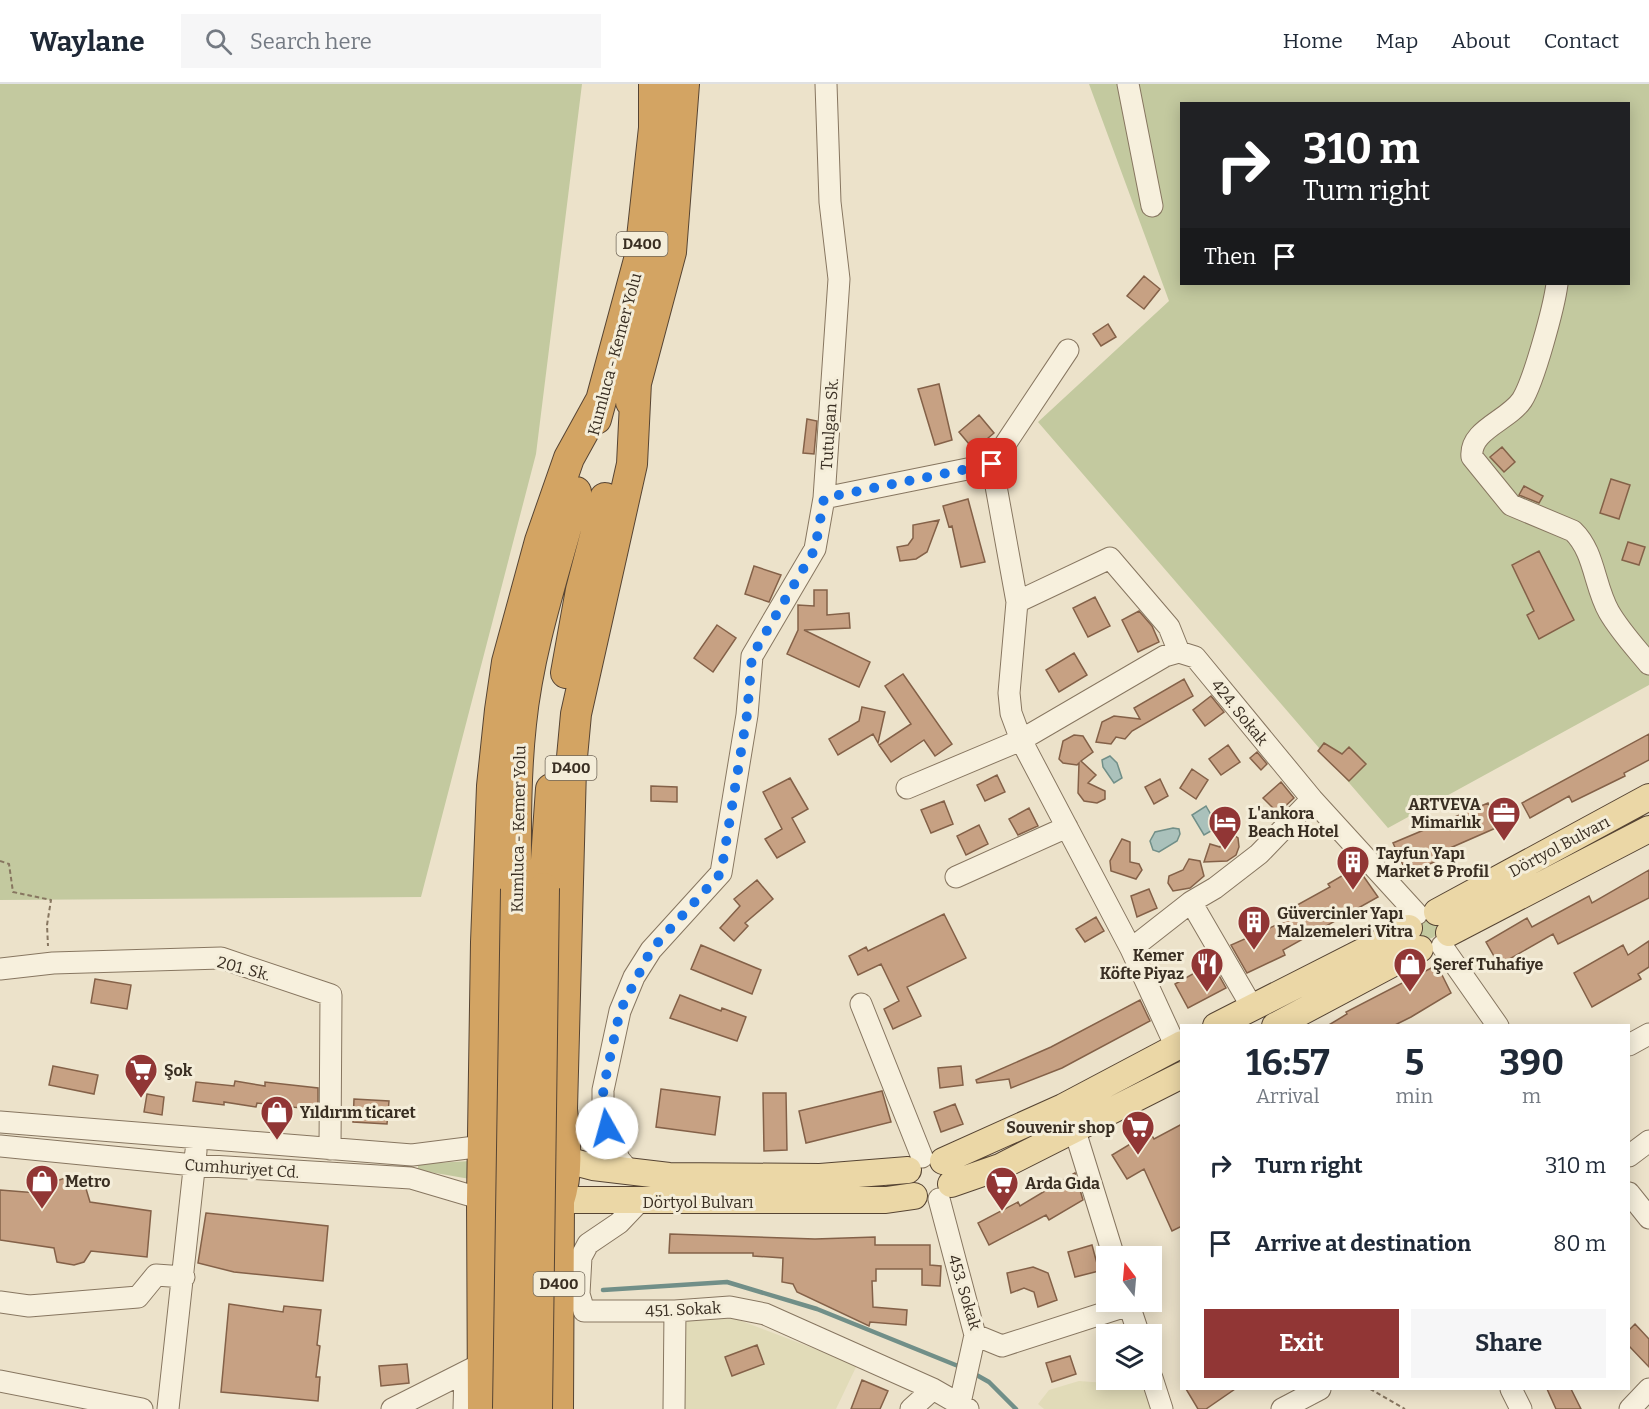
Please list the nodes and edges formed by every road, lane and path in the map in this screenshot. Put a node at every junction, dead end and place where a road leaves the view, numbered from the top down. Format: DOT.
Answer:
graph roads {
  1 [pos="654,84"];
  2 [pos="684,84"];
  3 [pos="826,84"];
  4 [pos="1128,84"];
  5 [pos="1152,206"];
  6 [pos="1557,285"];
  7 [pos="1068,350"];
  8 [pos="636,382"];
  9 [pos="601,400"];
  10 [pos="992,464"];
  11 [pos="824,498"];
  12 [pos="1017,602"];
  13 [pos="1179,652"];
  14 [pos="1649,664"];
  15 [pos="1021,740"];
  16 [pos="907,788"];
  17 [pos="1649,797"];
  18 [pos="1312,799"];
  19 [pos="1066,827"];
  20 [pos="1649,829"];
  21 [pos="0,861"];
  22 [pos="956,877"];
  23 [pos="530,888"];
  24 [pos="1191,902"];
  25 [pos="1429,930"];
  26 [pos="1131,949"];
  27 [pos="49,951"];
  28 [pos="0,969"];
  29 [pos="861,1004"];
  30 [pos="1252,1007"];
  31 [pos="1220,1024"];
  32 [pos="1278,1024"];
  33 [pos="1497,1024"];
  34 [pos="1649,1034"];
  35 [pos="1630,1044"];
  36 [pos="1179,1046"];
  37 [pos="1180,1076"];
  38 [pos="0,1122"];
  39 [pos="1075,1131"];
  40 [pos="197,1138"];
  41 [pos="1649,1141"];
  42 [pos="0,1146"];
  43 [pos="483,1146"];
  44 [pos="330,1149"];
  45 [pos="412,1155"];
  46 [pos="1630,1155"];
  47 [pos="567,1160"];
  48 [pos="194,1165"];
  49 [pos="629,1171"];
  50 [pos="411,1178"];
  51 [pos="929,1178"];
  52 [pos="1630,1194"];
  53 [pos="482,1200"];
  54 [pos="559,1201"];
  55 [pos="639,1202"];
  56 [pos="1649,1218"];
  57 [pos="1111,1246"];
  58 [pos="184,1277"];
  59 [pos="0,1302"];
  60 [pos="675,1311"];
  61 [pos="1105,1312"];
  62 [pos="975,1335"];
  63 [pos="474,1368"];
  64 [pos="0,1381"];
  65 [pos="933,1389"];
  66 [pos="1649,1389"];
  67 [pos="1156,1390"];
  68 [pos="1318,1390"];
  69 [pos="1373,1390"];
  70 [pos="1512,1390"];
  71 [pos="964,1406"];
  72 [pos="142,1409"];
  73 [pos="168,1409"];
  74 [pos="392,1409"];
  75 [pos="465,1409"];
  76 [pos="483,1409"];
  77 [pos="508,1409"];
  78 [pos="537,1409"];
  79 [pos="558,1409"];
  80 [pos="674,1409"];
  81 [pos="911,1409"];
  82 [pos="1162,1409"];
  83 [pos="1282,1409"];
  84 [pos="1405,1409"];
  85 [pos="1521,1409"];
  86 [pos="1630,1409"];
  1 -- 9 [label="highway, Kumluca - Kemer Yolu / D400"];
  2 -- 8 [label="highway, Kumluca - Kemer Yolu / D400"];
  3 -- 11 [label="street, Tutulgan Sk."];
  4 -- 5 [label="street"];
  6 -- 14 [label="street"];
  7 -- 10 [label="street"];
  8 -- 23 [label="highway, Kumluca - Kemer Yolu / D400"];
  8 -- 47 [label="highway, Kumluca - Kemer Yolu / D400"];
  9 -- 23 [label="highway, Kumluca - Kemer Yolu / D400"];
  9 -- 43 [label="highway"];
  10 -- 11 [label="street"];
  10 -- 12 [label="street"];
  11 -- 49 [label="street, Tutulgan Sk."];
  12 -- 13 [label="street"];
  12 -- 15 [label="street"];
  13 -- 15 [label="street"];
  13 -- 18 [label="street, 424. Sokak"];
  15 -- 16 [label="street"];
  15 -- 19 [label="street"];
  17 -- 25 [label="main road, Dörtyol Bulvarı"];
  18 -- 24 [label="street"];
  18 -- 25 [label="street, 424. Sokak"];
  19 -- 22 [label="street"];
  19 -- 26 [label="street"];
  20 -- 25 [label="main road, Dörtyol Bulvarı"];
  21 -- 27 [label="path"];
  23 -- 77 [label="highway, Kumluca - Kemer Yolu / D400, bridge"];
  23 -- 78 [label="highway, Kumluca - Kemer Yolu / D400, bridge"];
  24 -- 26 [label="street"];
  24 -- 30 [label="street"];
  25 -- 30 [label="main road, Dörtyol Bulvarı"];
  25 -- 32 [label="main road, Dörtyol Bulvarı"];
  25 -- 33 [label="street, 424. Sokak"];
  26 -- 36 [label="street"];
  28 -- 44 [label="street, 201. Sk."];
  29 -- 51 [label="street, 453. Sokak"];
  30 -- 31 [label="main road, Dörtyol Bulvarı"];
  34 -- 35 [label="street"];
  36 -- 51 [label="main road, Dörtyol Bulvarı"];
  37 -- 39 [label="main road, Dörtyol Bulvarı"];
  38 -- 40 [label="street, Cumhuriyet Cd."];
  39 -- 51 [label="main road, Dörtyol Bulvarı"];
  39 -- 57 [label="street"];
  40 -- 44 [label="street, Cumhuriyet Cd."];
  40 -- 48 [label="street"];
  41 -- 46 [label="street"];
  42 -- 48 [label="street, Cumhuriyet Cd."];
  43 -- 45 [label="street, Cumhuriyet Cd."];
  43 -- 47 [label="main road, Dörtyol Bulvarı"];
  43 -- 53 [label="highway"];
  44 -- 45 [label="street, Cumhuriyet Cd."];
  45 -- 50 [label="street"];
  47 -- 49 [label="main road, Dörtyol Bulvarı"];
  47 -- 54 [label="highway, Kumluca - Kemer Yolu / D400"];
  48 -- 50 [label="street, Cumhuriyet Cd."];
  48 -- 58 [label="street"];
  49 -- 51 [label="main road, Dörtyol Bulvarı"];
  50 -- 53 [label="street, Cumhuriyet Cd."];
  51 -- 55 [label="main road, Dörtyol Bulvarı"];
  51 -- 62 [label="street, 453. Sokak"];
  52 -- 56 [label="street"];
  53 -- 54 [label="main road, Dörtyol Bulvarı"];
  53 -- 63 [label="highway"];
  54 -- 55 [label="main road, Dörtyol Bulvarı"];
  54 -- 79 [label="highway, Kumluca - Kemer Yolu / D400"];
  55 -- 60 [label="street, 451. Sokak"];
  58 -- 59 [label="street"];
  58 -- 73 [label="street"];
  60 -- 65 [label="street, 451. Sokak"];
  60 -- 80 [label="street"];
  61 -- 62 [label="street, 453. Sokak"];
  62 -- 71 [label="street"];
  63 -- 74 [label="street"];
  63 -- 75 [label="street"];
  63 -- 76 [label="highway"];
  64 -- 72 [label="street"];
  65 -- 71 [label="street, 451. Sokak"];
  65 -- 81 [label="street"];
  66 -- 86 [label="street"];
  67 -- 82 [label="street"];
  68 -- 83 [label="street"];
  69 -- 84 [label="path"];
  70 -- 85 [label="street"];
}
